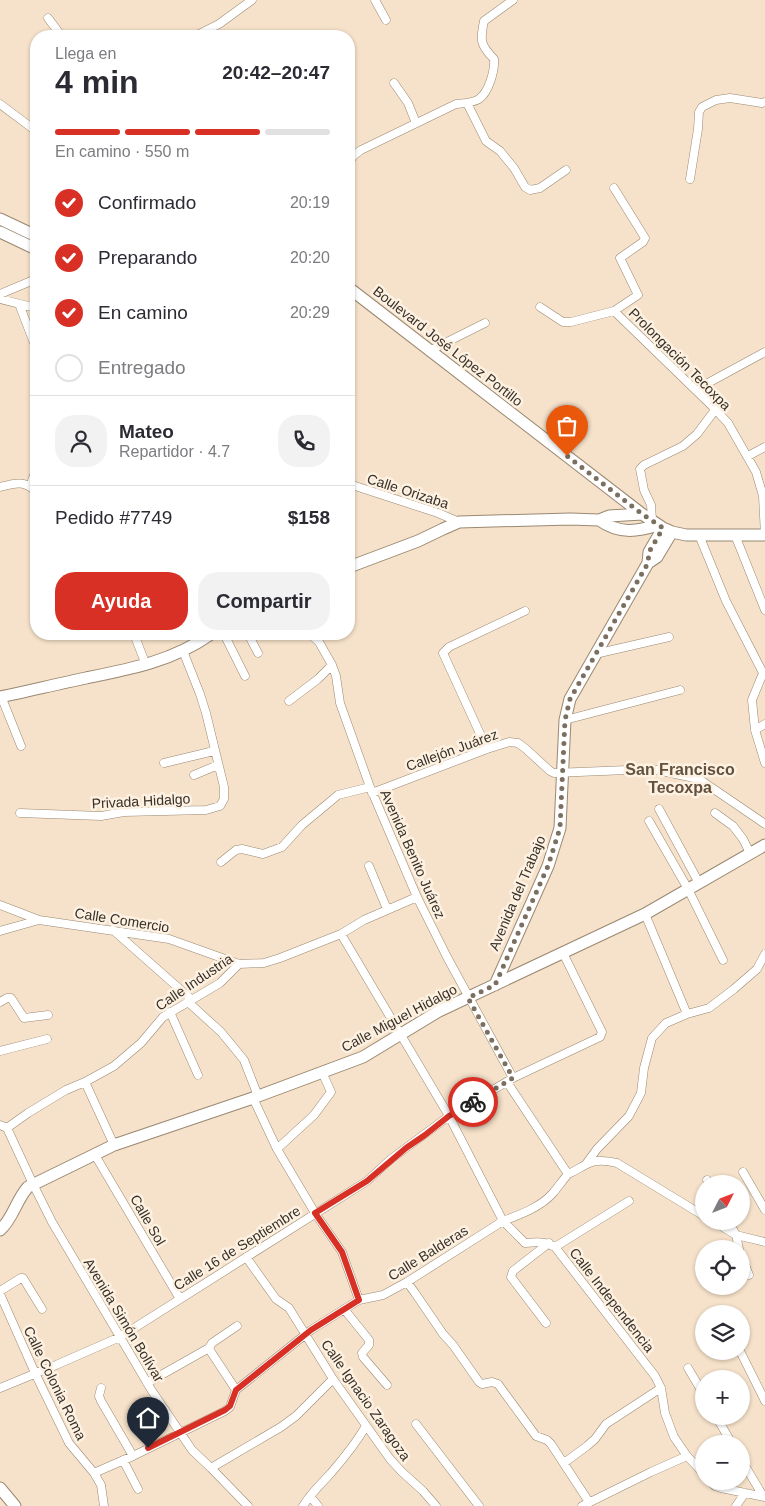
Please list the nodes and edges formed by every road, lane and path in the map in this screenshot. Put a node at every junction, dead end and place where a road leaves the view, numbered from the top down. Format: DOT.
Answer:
graph roads {
  1 [pos="252,0"];
  2 [pos="375,0"];
  3 [pos="513,0"];
  4 [pos="48,18"];
  5 [pos="386,20"];
  6 [pos="57,30"];
  7 [pos="207,30"];
  8 [pos="394,84"];
  9 [pos="765,102"];
  10 [pos="467,103"];
  11 [pos="0,104"];
  12 [pos="29,124"];
  13 [pos="416,124"];
  14 [pos="355,154"];
  15 [pos="566,170"];
  16 [pos="690,180"];
  17 [pos="614,188"];
  18 [pos="0,219"];
  19 [pos="0,232"];
  20 [pos="30,233"];
  21 [pos="30,246"];
  22 [pos="30,282"];
  23 [pos="355,293"];
  24 [pos="0,294"];
  25 [pos="0,299"];
  26 [pos="19,304"];
  27 [pos="30,307"];
  28 [pos="540,307"];
  29 [pos="614,311"];
  30 [pos="485,323"];
  31 [pos="30,332"];
  32 [pos="429,351"];
  33 [pos="765,352"];
  34 [pos="697,392"];
  35 [pos="715,410"];
  36 [pos="765,448"];
  37 [pos="748,456"];
  38 [pos="30,486"];
  39 [pos="355,486"];
  40 [pos="0,487"];
  41 [pos="642,514"];
  42 [pos="599,520"];
  43 [pos="460,522"];
  44 [pos="662,526"];
  45 [pos="699,535"];
  46 [pos="765,535"];
  47 [pos="736,536"];
  48 [pos="355,565"];
  49 [pos="765,610"];
  50 [pos="525,611"];
  51 [pos="669,637"];
  52 [pos="136,640"];
  53 [pos="202,640"];
  54 [pos="227,640"];
  55 [pos="251,640"];
  56 [pos="317,640"];
  57 [pos="182,650"];
  58 [pos="258,653"];
  59 [pos="595,654"];
  60 [pos="146,665"];
  61 [pos="332,665"];
  62 [pos="245,676"];
  63 [pos="680,690"];
  64 [pos="1,697"];
  65 [pos="289,701"];
  66 [pos="565,720"];
  67 [pos="765,724"];
  68 [pos="755,730"];
  69 [pos="21,746"];
  70 [pos="487,749"];
  71 [pos="214,751"];
  72 [pos="164,763"];
  73 [pos="765,763"];
  74 [pos="218,765"];
  75 [pos="562,773"];
  76 [pos="194,774"];
  77 [pos="371,790"];
  78 [pos="659,809"];
  79 [pos="20,813"];
  80 [pos="715,813"];
  81 [pos="649,821"];
  82 [pos="765,824"];
  83 [pos="765,845"];
  84 [pos="750,853"];
  85 [pos="221,862"];
  86 [pos="369,866"];
  87 [pos="699,883"];
  88 [pos="688,889"];
  89 [pos="417,897"];
  90 [pos="0,905"];
  91 [pos="387,909"];
  92 [pos="645,914"];
  93 [pos="39,920"];
  94 [pos="113,930"];
  95 [pos="0,931"];
  96 [pos="341,934"];
  97 [pos="563,953"];
  98 [pos="765,954"];
  99 [pos="723,960"];
  100 [pos="239,964"];
  101 [pos="495,985"];
  102 [pos="468,998"];
  103 [pos="189,1000"];
  104 [pos="0,1002"];
  105 [pos="170,1012"];
  106 [pos="687,1014"];
  107 [pos="48,1015"];
  108 [pos="400,1035"];
  109 [pos="47,1039"];
  110 [pos="0,1051"];
  111 [pos="322,1072"];
  112 [pos="198,1075"];
  113 [pos="510,1080"];
  114 [pos="85,1082"];
  115 [pos="256,1097"];
  116 [pos="449,1116"];
  117 [pos="4,1127"];
  118 [pos="114,1145"];
  119 [pos="277,1149"];
  120 [pos="95,1154"];
  121 [pos="586,1164"];
  122 [pos="743,1172"];
  123 [pos="568,1174"];
  124 [pos="33,1184"];
  125 [pos="630,1201"];
  126 [pos="765,1210"];
  127 [pos="695,1211"];
  128 [pos="315,1213"];
  129 [pos="503,1221"];
  130 [pos="0,1230"];
  131 [pos="728,1230"];
  132 [pos="733,1230"];
  133 [pos="736,1235"];
  134 [pos="737,1240"];
  135 [pos="765,1242"];
  136 [pos="552,1245"];
  137 [pos="246,1257"];
  138 [pos="407,1282"];
  139 [pos="0,1293"];
  140 [pos="180,1299"];
  141 [pos="359,1300"];
  142 [pos="42,1309"];
  143 [pos="344,1309"];
  144 [pos="546,1323"];
  145 [pos="237,1326"];
  146 [pos="306,1335"];
  147 [pos="120,1337"];
  148 [pos="210,1348"];
  149 [pos="744,1360"];
  150 [pos="688,1368"];
  151 [pos="35,1373"];
  152 [pos="333,1379"];
  153 [pos="695,1380"];
  154 [pos="147,1383"];
  155 [pos="387,1385"];
  156 [pos="0,1388"];
  157 [pos="101,1388"];
  158 [pos="661,1388"];
  159 [pos="236,1390"];
  160 [pos="765,1401"];
  161 [pos="416,1424"];
  162 [pos="366,1426"];
  163 [pos="179,1432"];
  164 [pos="133,1456"];
  165 [pos="688,1456"];
  166 [pos="123,1460"];
  167 [pos="564,1463"];
  168 [pos="695,1464"];
  169 [pos="211,1468"];
  170 [pos="94,1473"];
  171 [pos="750,1473"];
  172 [pos="0,1488"];
  173 [pos="138,1489"];
  174 [pos="730,1490"];
  175 [pos="745,1494"];
  176 [pos="310,1496"];
  177 [pos="764,1496"];
  178 [pos="586,1504"];
  179 [pos="15,1506"];
  180 [pos="104,1506"];
  181 [pos="248,1506"];
  182 [pos="304,1506"];
  183 [pos="318,1506"];
  184 [pos="436,1506"];
  185 [pos="479,1506"];
  186 [pos="736,1506"];
  1 -- 7 [label="street"];
  2 -- 5 [label="street"];
  3 -- 10 [label="street"];
  4 -- 6 [label="street"];
  8 -- 13 [label="street"];
  9 -- 16 [label="street"];
  10 -- 13 [label="street"];
  10 -- 15 [label="street"];
  11 -- 12 [label="street"];
  13 -- 14 [label="street"];
  17 -- 29 [label="street"];
  18 -- 20 [label="street"];
  19 -- 21 [label="street"];
  22 -- 24 [label="street"];
  23 -- 32 [label="street, Boulevard José López Portillo"];
  25 -- 26 [label="street"];
  26 -- 27 [label="street"];
  26 -- 31 [label="street"];
  28 -- 29 [label="street"];
  29 -- 34 [label="street, Prolongación Tecoxpa"];
  30 -- 32 [label="street"];
  32 -- 41 [label="street, Boulevard José López Portillo"];
  33 -- 34 [label="street"];
  34 -- 35 [label="street, Prolongación Tecoxpa"];
  35 -- 37 [label="street, Prolongación Tecoxpa"];
  35 -- 44 [label="street"];
  36 -- 37 [label="street"];
  37 -- 46 [label="street, Prolongación Tecoxpa"];
  38 -- 40 [label="street"];
  39 -- 43 [label="street, Calle Orizaba"];
  41 -- 42 [label="street"];
  41 -- 44 [label="street, Boulevard José López Portillo"];
  42 -- 43 [label="street"];
  42 -- 44 [label="street"];
  43 -- 48 [label="street"];
  44 -- 45 [label="street, Boulevard José López Portillo"];
  44 -- 59 [label="street, Avenida del Trabajo"];
  45 -- 47 [label="street, Boulevard José López Portillo"];
  45 -- 68 [label="street"];
  46 -- 47 [label="street, Boulevard José López Portillo"];
  47 -- 49 [label="street"];
  50 -- 70 [label="street"];
  51 -- 59 [label="street"];
  52 -- 60 [label="street"];
  53 -- 57 [label="street"];
  54 -- 62 [label="street"];
  55 -- 58 [label="street"];
  56 -- 61 [label="street, Avenida Benito Juárez"];
  57 -- 60 [label="street"];
  57 -- 71 [label="street, Privada Hidalgo"];
  59 -- 66 [label="street, Avenida del Trabajo"];
  60 -- 64 [label="street"];
  61 -- 65 [label="street"];
  61 -- 77 [label="street, Avenida Benito Juárez"];
  63 -- 66 [label="street"];
  64 -- 69 [label="street"];
  66 -- 75 [label="street, Avenida del Trabajo"];
  67 -- 68 [label="street"];
  68 -- 73 [label="street"];
  70 -- 75 [label="street, Callejón Juárez"];
  70 -- 77 [label="street, Callejón Juárez"];
  71 -- 72 [label="street"];
  71 -- 74 [label="street, Privada Hidalgo"];
  74 -- 76 [label="street"];
  74 -- 79 [label="street, Privada Hidalgo"];
  75 -- 82 [label="street"];
  75 -- 101 [label="street, Avenida del Trabajo"];
  77 -- 85 [label="street, Callejón Juárez"];
  77 -- 89 [label="street, Avenida Benito Juárez"];
  78 -- 87 [label="street"];
  80 -- 84 [label="street"];
  81 -- 88 [label="street"];
  83 -- 84 [label="street, Calle Miguel Hidalgo"];
  84 -- 87 [label="street, Calle Miguel Hidalgo"];
  86 -- 91 [label="street"];
  87 -- 88 [label="street, Calle Miguel Hidalgo"];
  88 -- 92 [label="street, Calle Miguel Hidalgo"];
  88 -- 99 [label="street"];
  89 -- 91 [label="street, Calle Industria"];
  89 -- 102 [label="street, Avenida Benito Juárez"];
  90 -- 93 [label="street, Calle Comercio"];
  91 -- 96 [label="street, Calle Industria"];
  92 -- 97 [label="street, Calle Miguel Hidalgo"];
  92 -- 106 [label="street"];
  93 -- 94 [label="street, Calle Comercio"];
  93 -- 95 [label="street"];
  94 -- 100 [label="street, Calle Comercio"];
  94 -- 103 [label="street"];
  96 -- 100 [label="street, Calle Industria"];
  96 -- 108 [label="street"];
  97 -- 101 [label="street, Calle Miguel Hidalgo"];
  97 -- 113 [label="street, Calle 16 de Septiembre"];
  98 -- 106 [label="street"];
  100 -- 103 [label="street, Calle Industria"];
  101 -- 102 [label="street, Calle Miguel Hidalgo"];
  102 -- 108 [label="street, Calle Miguel Hidalgo"];
  102 -- 113 [label="street, Avenida Benito Juárez"];
  103 -- 105 [label="street, Calle Industria"];
  103 -- 115 [label="street"];
  104 -- 107 [label="street"];
  105 -- 112 [label="street"];
  105 -- 114 [label="street, Calle Industria"];
  106 -- 121 [label="street"];
  108 -- 111 [label="street, Calle Miguel Hidalgo"];
  108 -- 116 [label="street"];
  109 -- 110 [label="street"];
  111 -- 115 [label="street, Calle Miguel Hidalgo"];
  111 -- 119 [label="street"];
  113 -- 116 [label="street, Calle 16 de Septiembre"];
  113 -- 123 [label="street, Avenida Benito Juárez"];
  114 -- 117 [label="street, Calle Industria"];
  114 -- 118 [label="street"];
  115 -- 118 [label="street, Calle Miguel Hidalgo"];
  115 -- 119 [label="street"];
  116 -- 128 [label="street, Calle 16 de Septiembre"];
  116 -- 129 [label="street"];
  117 -- 124 [label="street, Avenida Simón Bolívar"];
  118 -- 120 [label="street, Calle Miguel Hidalgo"];
  119 -- 128 [label="street"];
  120 -- 124 [label="street, Calle Miguel Hidalgo"];
  120 -- 140 [label="street, Calle Sol"];
  121 -- 123 [label="street"];
  121 -- 127 [label="street"];
  122 -- 126 [label="street"];
  123 -- 129 [label="street, Calle Balderas"];
  124 -- 130 [label="street"];
  124 -- 147 [label="street, Avenida Simón Bolívar"];
  125 -- 136 [label="street"];
  128 -- 137 [label="street, Calle 16 de Septiembre"];
  128 -- 141 [label="street"];
  129 -- 136 [label="street"];
  129 -- 138 [label="street, Calle Balderas"];
  131 -- 133 [label="street"];
  132 -- 133 [label="street"];
  133 -- 134 [label="street"];
  133 -- 135 [label="street"];
  136 -- 144 [label="street"];
  136 -- 158 [label="street, Calle Independencia"];
  137 -- 140 [label="street, Calle 16 de Septiembre"];
  137 -- 146 [label="street, Calle Ignacio Zaragoza"];
  138 -- 141 [label="street, Calle Balderas"];
  138 -- 167 [label="street"];
  139 -- 142 [label="street"];
  139 -- 151 [label="street, Calle Colonia Roma"];
  140 -- 147 [label="street, Calle 16 de Septiembre"];
  141 -- 143 [label="street, Calle Balderas"];
  143 -- 146 [label="street, Calle Balderas"];
  143 -- 155 [label="street"];
  145 -- 148 [label="street"];
  146 -- 152 [label="street, Calle Ignacio Zaragoza"];
  146 -- 159 [label="street, Calle Balderas"];
  147 -- 151 [label="street, Calle 16 de Septiembre"];
  147 -- 154 [label="street, Avenida Simón Bolívar"];
  148 -- 154 [label="street"];
  148 -- 159 [label="street"];
  149 -- 160 [label="street"];
  150 -- 153 [label="street"];
  151 -- 156 [label="street, Calle 16 de Septiembre"];
  151 -- 170 [label="street, Calle Colonia Roma"];
  152 -- 162 [label="street, Calle Ignacio Zaragoza"];
  152 -- 169 [label="street"];
  154 -- 163 [label="street, Avenida Simón Bolívar"];
  157 -- 164 [label="street"];
  158 -- 165 [label="street, Calle Independencia"];
  158 -- 167 [label="street"];
  159 -- 163 [label="street, Calle Balderas"];
  161 -- 185 [label="street"];
  162 -- 176 [label="street"];
  162 -- 184 [label="street, Calle Ignacio Zaragoza"];
  163 -- 164 [label="street, Calle Balderas"];
  163 -- 169 [label="street, Avenida Simón Bolívar"];
  164 -- 166 [label="street, Calle Balderas"];
  165 -- 168 [label="street, Calle Independencia"];
  165 -- 178 [label="street"];
  166 -- 170 [label="street, Calle Balderas"];
  166 -- 173 [label="street"];
  167 -- 178 [label="street"];
  169 -- 181 [label="street, Avenida Simón Bolívar"];
  170 -- 180 [label="street, Calle Colonia Roma"];
  171 -- 177 [label="street"];
  172 -- 179 [label="street"];
  174 -- 175 [label="street"];
  175 -- 177 [label="street"];
  175 -- 186 [label="street"];
  176 -- 182 [label="street"];
  176 -- 183 [label="street"];
}
